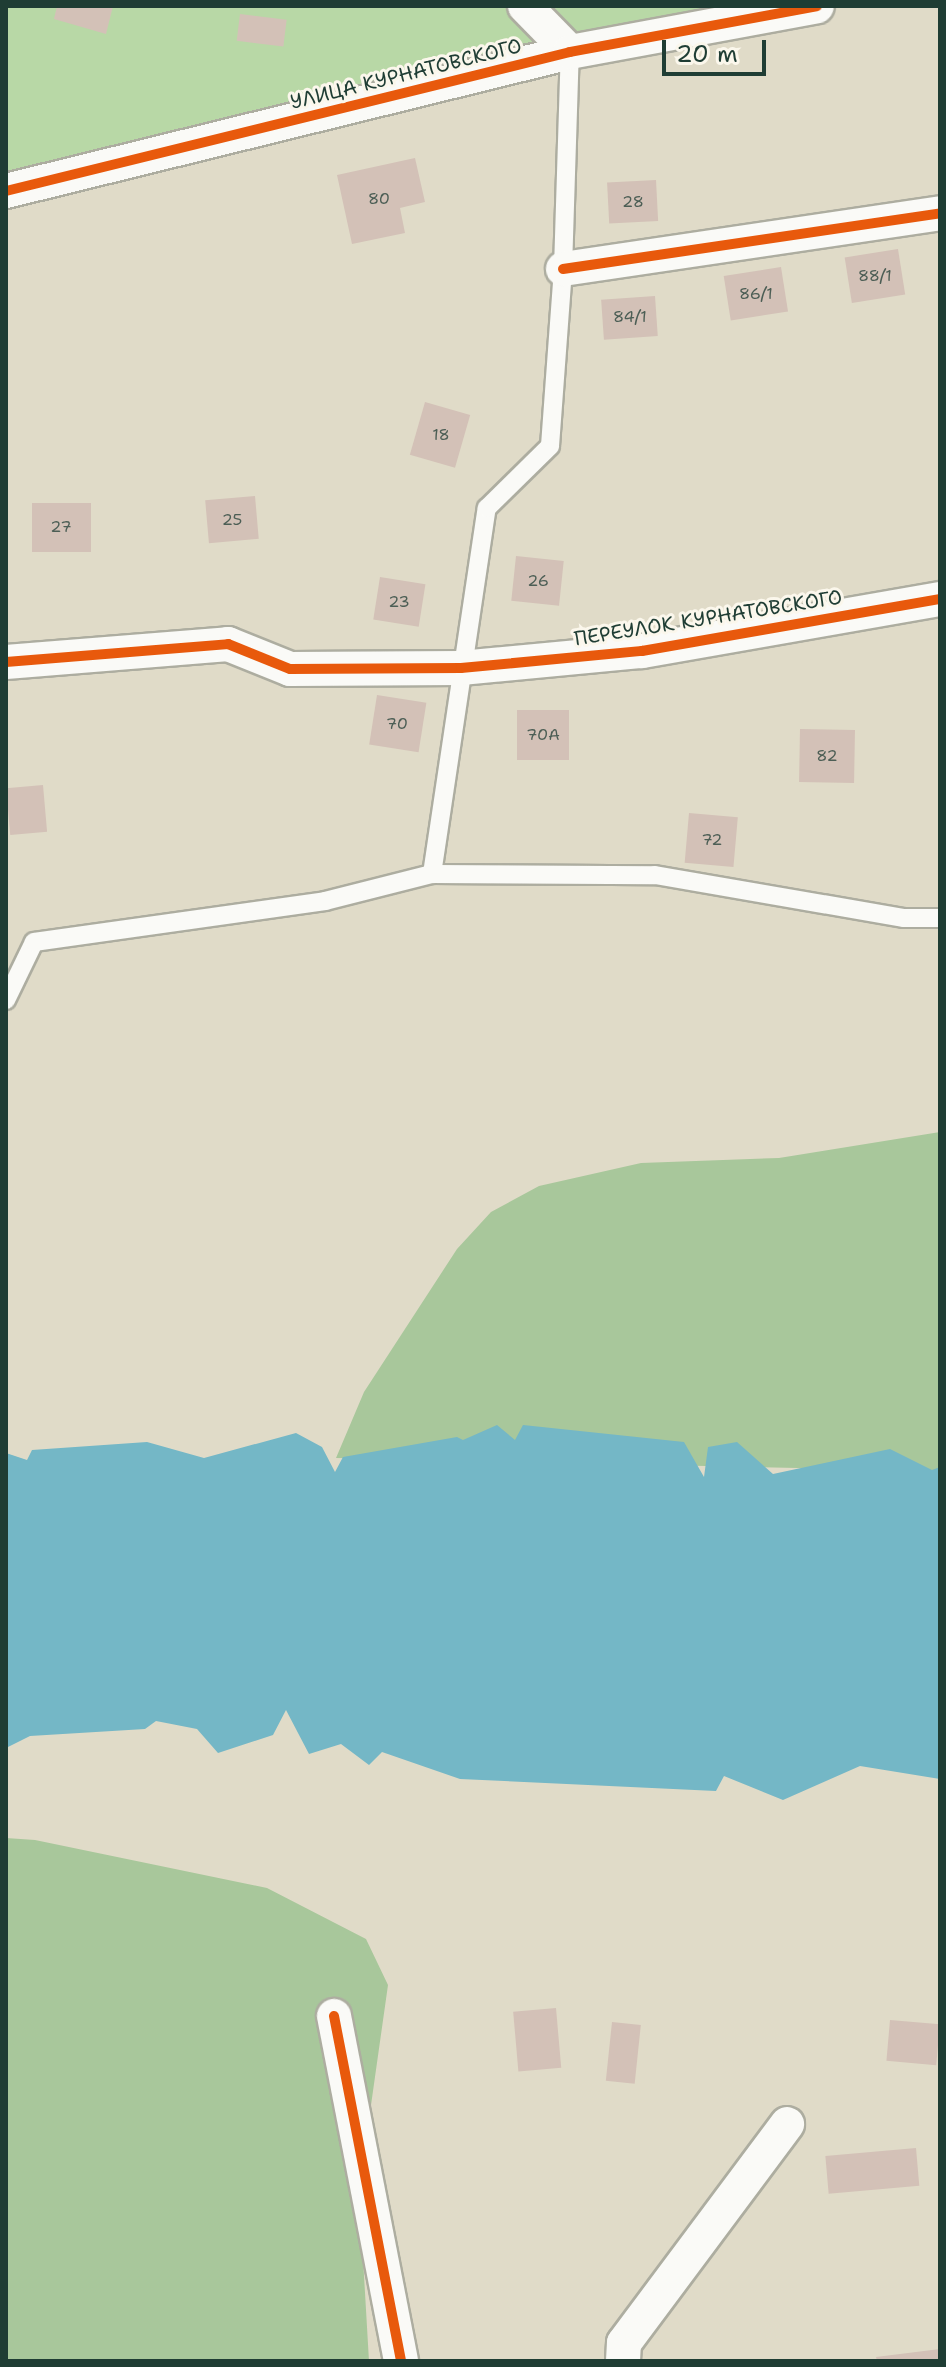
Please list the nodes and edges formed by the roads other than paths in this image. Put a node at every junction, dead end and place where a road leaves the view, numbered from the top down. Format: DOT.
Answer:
graph roads {
  1 [pos="525,6"];
  2 [pos="817,6"];
  3 [pos="570,52"];
  4 [pos="6,191"];
  5 [pos="940,213"];
  6 [pos="563,269"];
  7 [pos="940,599"];
  8 [pos="6,662"];
  9 [pos="461,668"];
  10 [pos="432,874"];
  11 [pos="940,918"];
  12 [pos="6,1000"];
  13 [pos="334,2016"];
  14 [pos="787,2124"];
  15 [pos="401,2361"];
  16 [pos="623,2361"];
  1 -- 3 [label="street"];
  2 -- 3 [label="street, УЛИЦА КУРНАТОВСКОГО"];
  3 -- 4 [label="street, УЛИЦА КУРНАТОВСКОГО"];
  3 -- 6 [label="lane"];
  5 -- 6 [label="street"];
  6 -- 9 [label="lane"];
  7 -- 9 [label="street, ПЕРЕУЛОК КУРНАТОВСКОГО"];
  8 -- 9 [label="street, ПЕРЕУЛОК КУРНАТОВСКОГО"];
  9 -- 10 [label="lane"];
  10 -- 11 [label="lane"];
  10 -- 12 [label="lane"];
  13 -- 15 [label="street"];
  14 -- 16 [label="street"];
}
